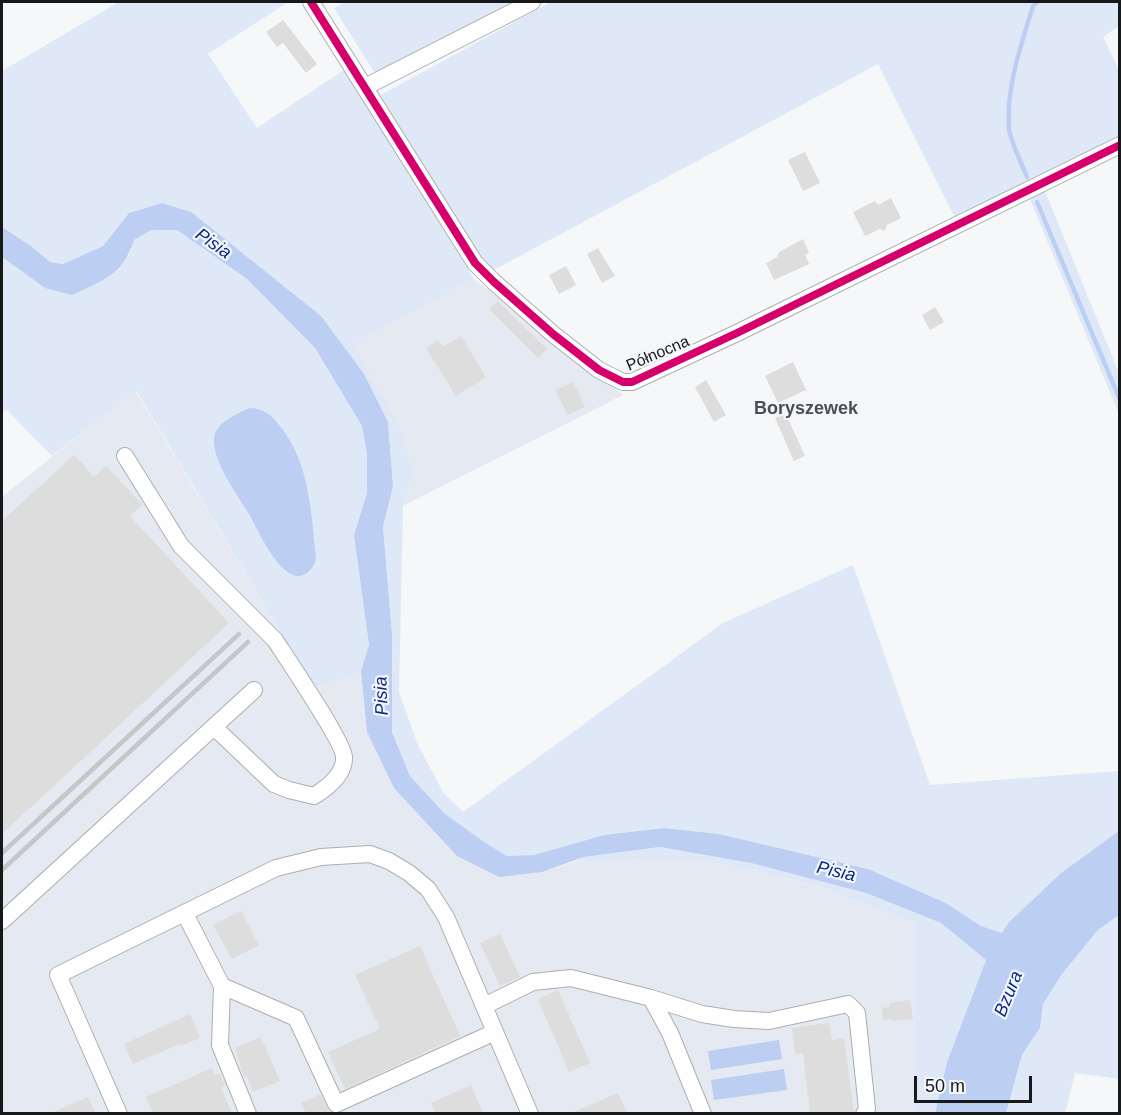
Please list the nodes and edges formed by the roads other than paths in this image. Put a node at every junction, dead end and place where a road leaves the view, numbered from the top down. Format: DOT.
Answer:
graph roads {
  1 [pos="312,2"];
  2 [pos="532,2"];
  3 [pos="365,87"];
  4 [pos="1119,145"];
  5 [pos="125,456"];
  6 [pos="254,690"];
  7 [pos="214,727"];
  8 [pos="185,914"];
  9 [pos="2,921"];
  10 [pos="222,986"];
  11 [pos="651,998"];
  12 [pos="484,1006"];
  13 [pos="495,1032"];
  14 [pos="119,1113"];
  15 [pos="248,1113"];
  16 [pos="530,1113"];
  17 [pos="703,1113"];
  18 [pos="864,1113"];
  1 -- 3 [label="street, Północna"];
  2 -- 3 [label="street"];
  3 -- 4 [label="street, Północna"];
  5 -- 7 [label="street"];
  6 -- 7 [label="street"];
  7 -- 9 [label="street"];
  8 -- 10 [label="street"];
  8 -- 12 [label="street"];
  8 -- 14 [label="street"];
  10 -- 13 [label="street"];
  10 -- 15 [label="street"];
  11 -- 12 [label="street"];
  11 -- 17 [label="street"];
  11 -- 18 [label="street"];
  12 -- 13 [label="street"];
  13 -- 16 [label="street"];
}
